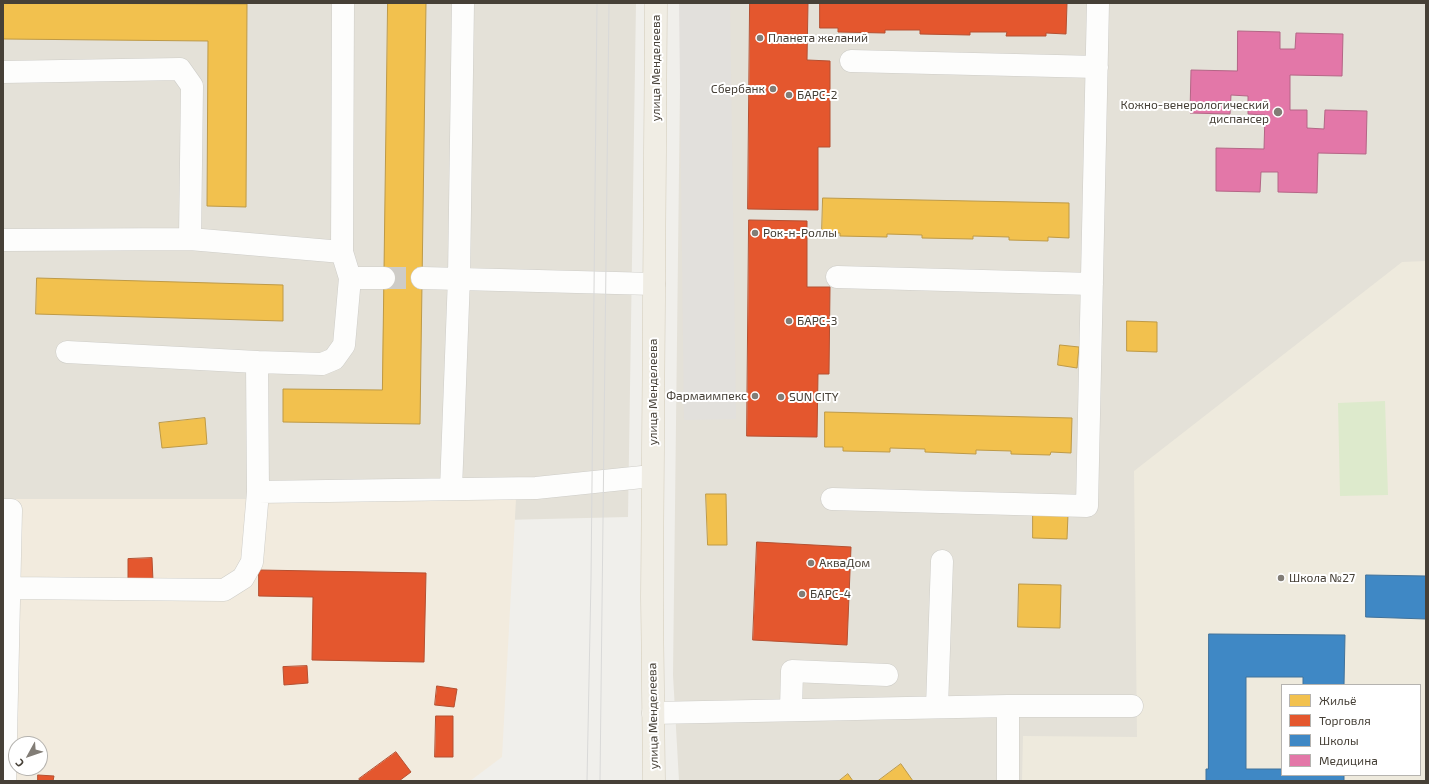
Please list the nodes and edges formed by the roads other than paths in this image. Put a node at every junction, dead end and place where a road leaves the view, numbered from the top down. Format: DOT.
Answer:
graph roads {
  1 [pos="343,3"];
  2 [pos="463,3"];
  3 [pos="656,3"];
  4 [pos="1098,3"];
  5 [pos="851,61"];
  6 [pos="1097,67"];
  7 [pos="3,72"];
  8 [pos="190,239"];
  9 [pos="3,240"];
  10 [pos="342,252"];
  11 [pos="459,277"];
  12 [pos="350,278"];
  13 [pos="384,278"];
  14 [pos="422,278"];
  15 [pos="837,278"];
  16 [pos="654,284"];
  17 [pos="1092,284"];
  18 [pos="67,352"];
  19 [pos="257,362"];
  20 [pos="652,476"];
  21 [pos="451,489"];
  22 [pos="258,492"];
  23 [pos="832,499"];
  24 [pos="3,510"];
  25 [pos="942,561"];
  26 [pos="9,588"];
  27 [pos="887,676"];
  28 [pos="1008,706"];
  29 [pos="1132,706"];
  30 [pos="937,707"];
  31 [pos="791,709"];
  32 [pos="653,713"];
  33 [pos="4,731"];
  34 [pos="5,781"];
  35 [pos="654,781"];
  36 [pos="1008,781"];
  1 -- 10 [label="lane"];
  2 -- 11 [label="lane"];
  3 -- 16 [label="main road, улица Менделеева"];
  4 -- 6 [label="lane"];
  5 -- 6 [label="lane"];
  6 -- 17 [label="lane"];
  7 -- 8 [label="lane"];
  8 -- 9 [label="lane"];
  8 -- 10 [label="lane"];
  10 -- 12 [label="lane"];
  11 -- 14 [label="lane"];
  11 -- 16 [label="lane"];
  11 -- 21 [label="lane"];
  12 -- 13 [label="lane"];
  12 -- 19 [label="lane"];
  15 -- 17 [label="lane"];
  16 -- 20 [label="main road, улица Менделеева"];
  17 -- 23 [label="lane"];
  18 -- 19 [label="lane"];
  19 -- 22 [label="lane"];
  20 -- 21 [label="lane"];
  20 -- 32 [label="main road, улица Менделеева"];
  21 -- 22 [label="lane"];
  22 -- 26 [label="lane"];
  24 -- 26 [label="lane"];
  25 -- 30 [label="lane"];
  26 -- 33 [label="lane"];
  27 -- 31 [label="lane"];
  28 -- 29 [label="lane"];
  28 -- 30 [label="lane"];
  28 -- 36 [label="lane"];
  30 -- 31 [label="lane"];
  31 -- 32 [label="lane"];
  32 -- 35 [label="main road, улица Менделеева"];
  33 -- 34 [label="lane"];
}
